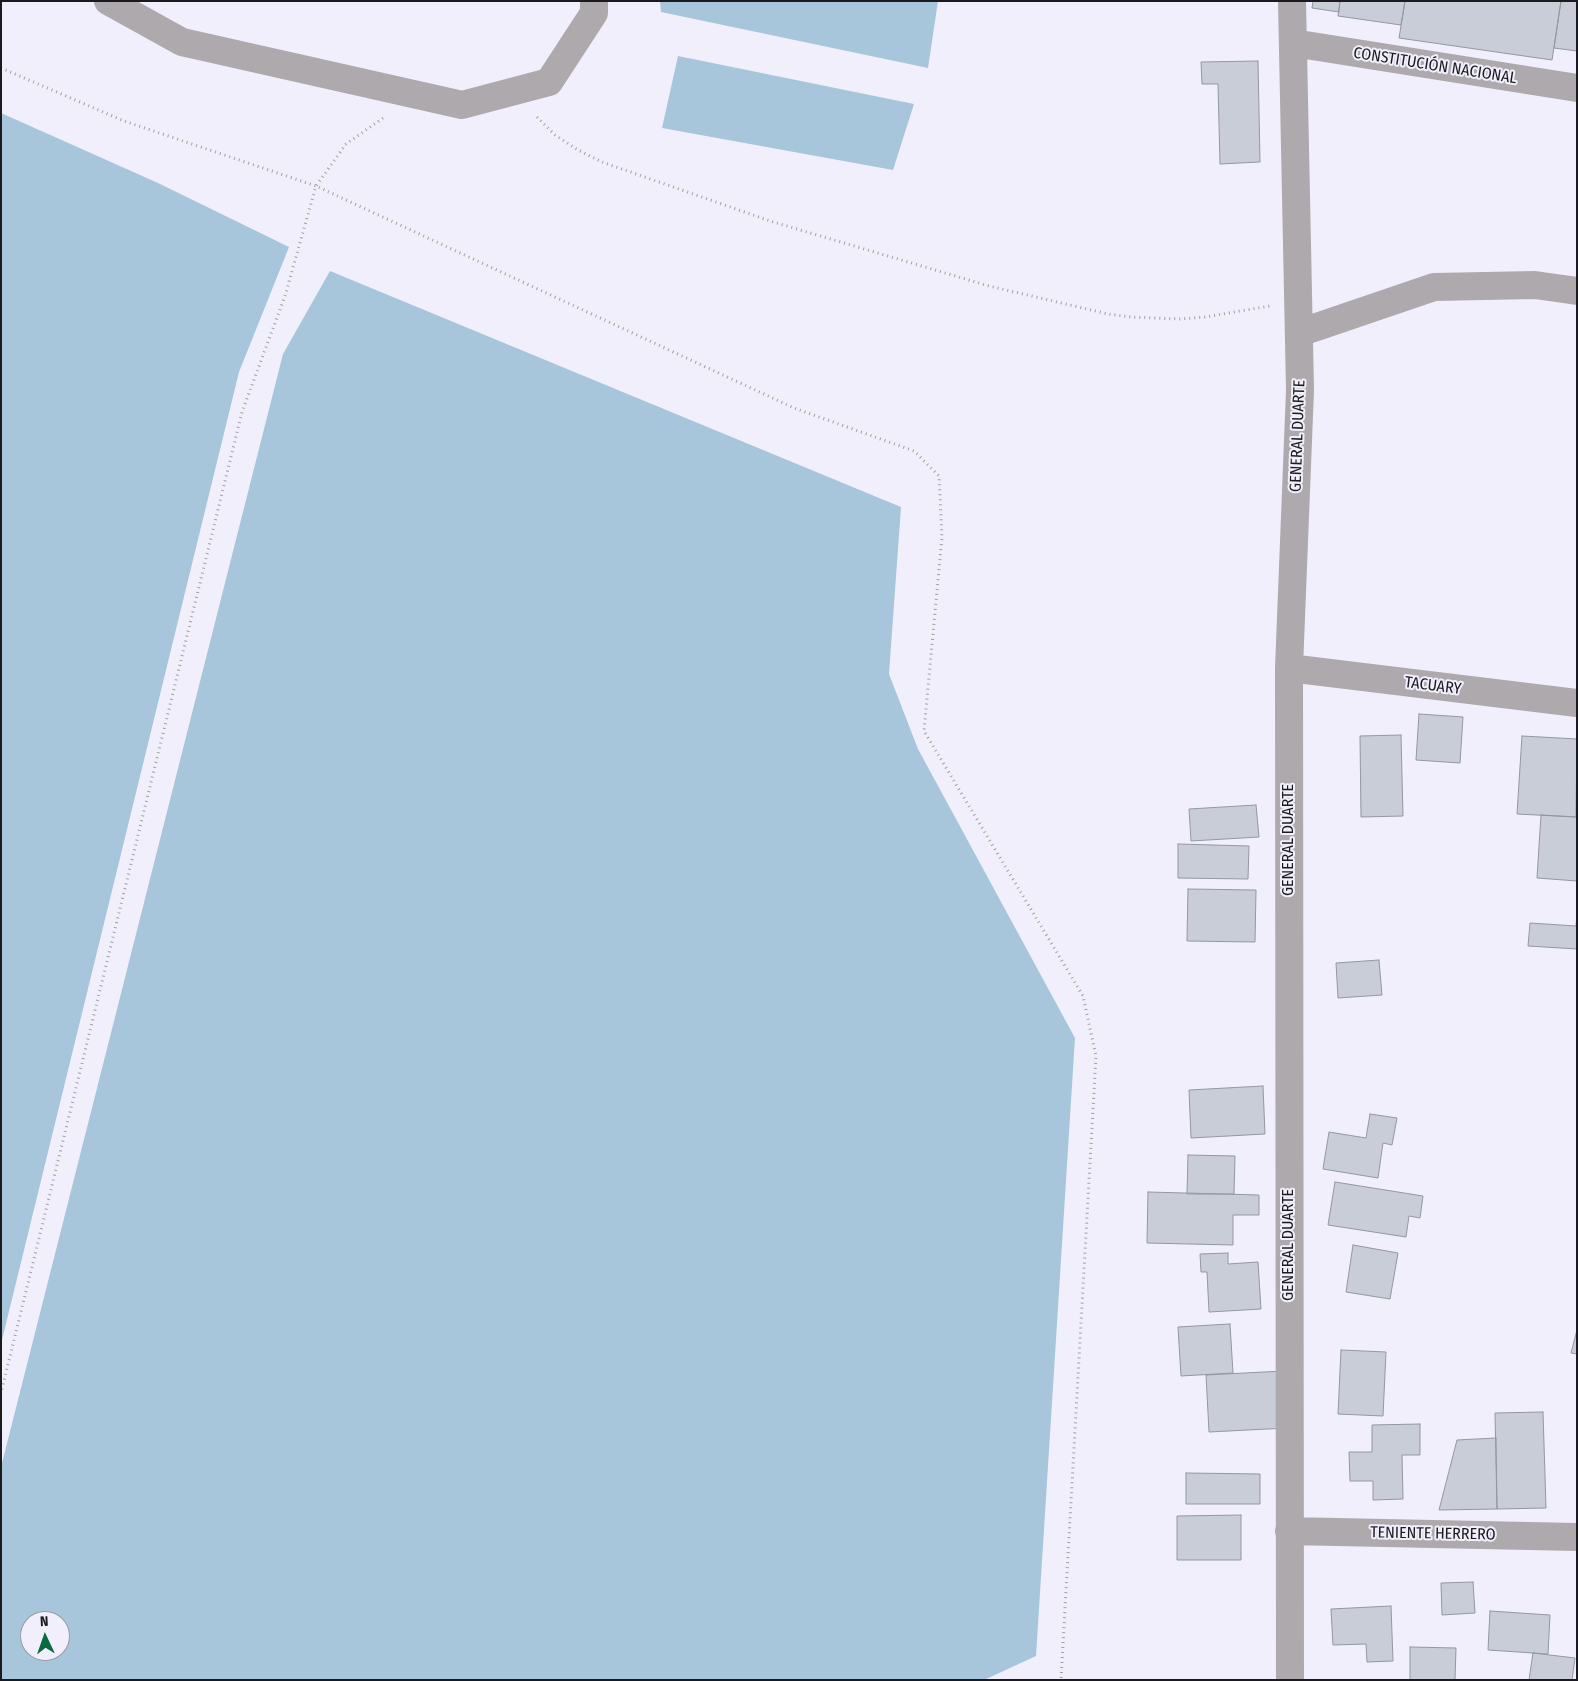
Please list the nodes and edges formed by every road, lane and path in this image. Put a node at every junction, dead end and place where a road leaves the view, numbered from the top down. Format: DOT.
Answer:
graph roads {
  1 [pos="108,1"];
  2 [pos="594,1"];
  3 [pos="1292,1"];
  4 [pos="1292,43"];
  5 [pos="1,68"];
  6 [pos="1577,88"];
  7 [pos="518,90"];
  8 [pos="417,94"];
  9 [pos="316,186"];
  10 [pos="1577,291"];
  11 [pos="1298,301"];
  12 [pos="1299,333"];
  13 [pos="1289,668"];
  14 [pos="1577,703"];
  15 [pos="1,1393"];
  16 [pos="1289,1531"];
  17 [pos="1577,1537"];
  18 [pos="1061,1680"];
  19 [pos="1290,1680"];
  1 -- 8 [label="street"];
  2 -- 7 [label="street"];
  3 -- 4 [label="street, GENERAL DUARTE"];
  4 -- 6 [label="street, CONSTITUCIÓN NACIONAL"];
  4 -- 11 [label="street, GENERAL DUARTE"];
  5 -- 9 [label="path"];
  7 -- 8 [label="street"];
  7 -- 11 [label="path"];
  8 -- 9 [label="path"];
  9 -- 15 [label="path"];
  9 -- 18 [label="path"];
  10 -- 12 [label="street"];
  11 -- 12 [label="street, GENERAL DUARTE"];
  12 -- 13 [label="street, GENERAL DUARTE"];
  13 -- 14 [label="street, TACUARY"];
  13 -- 16 [label="street, GENERAL DUARTE"];
  16 -- 17 [label="street, TENIENTE HERRERO"];
  16 -- 19 [label="street, GENERAL DUARTE"];
}
